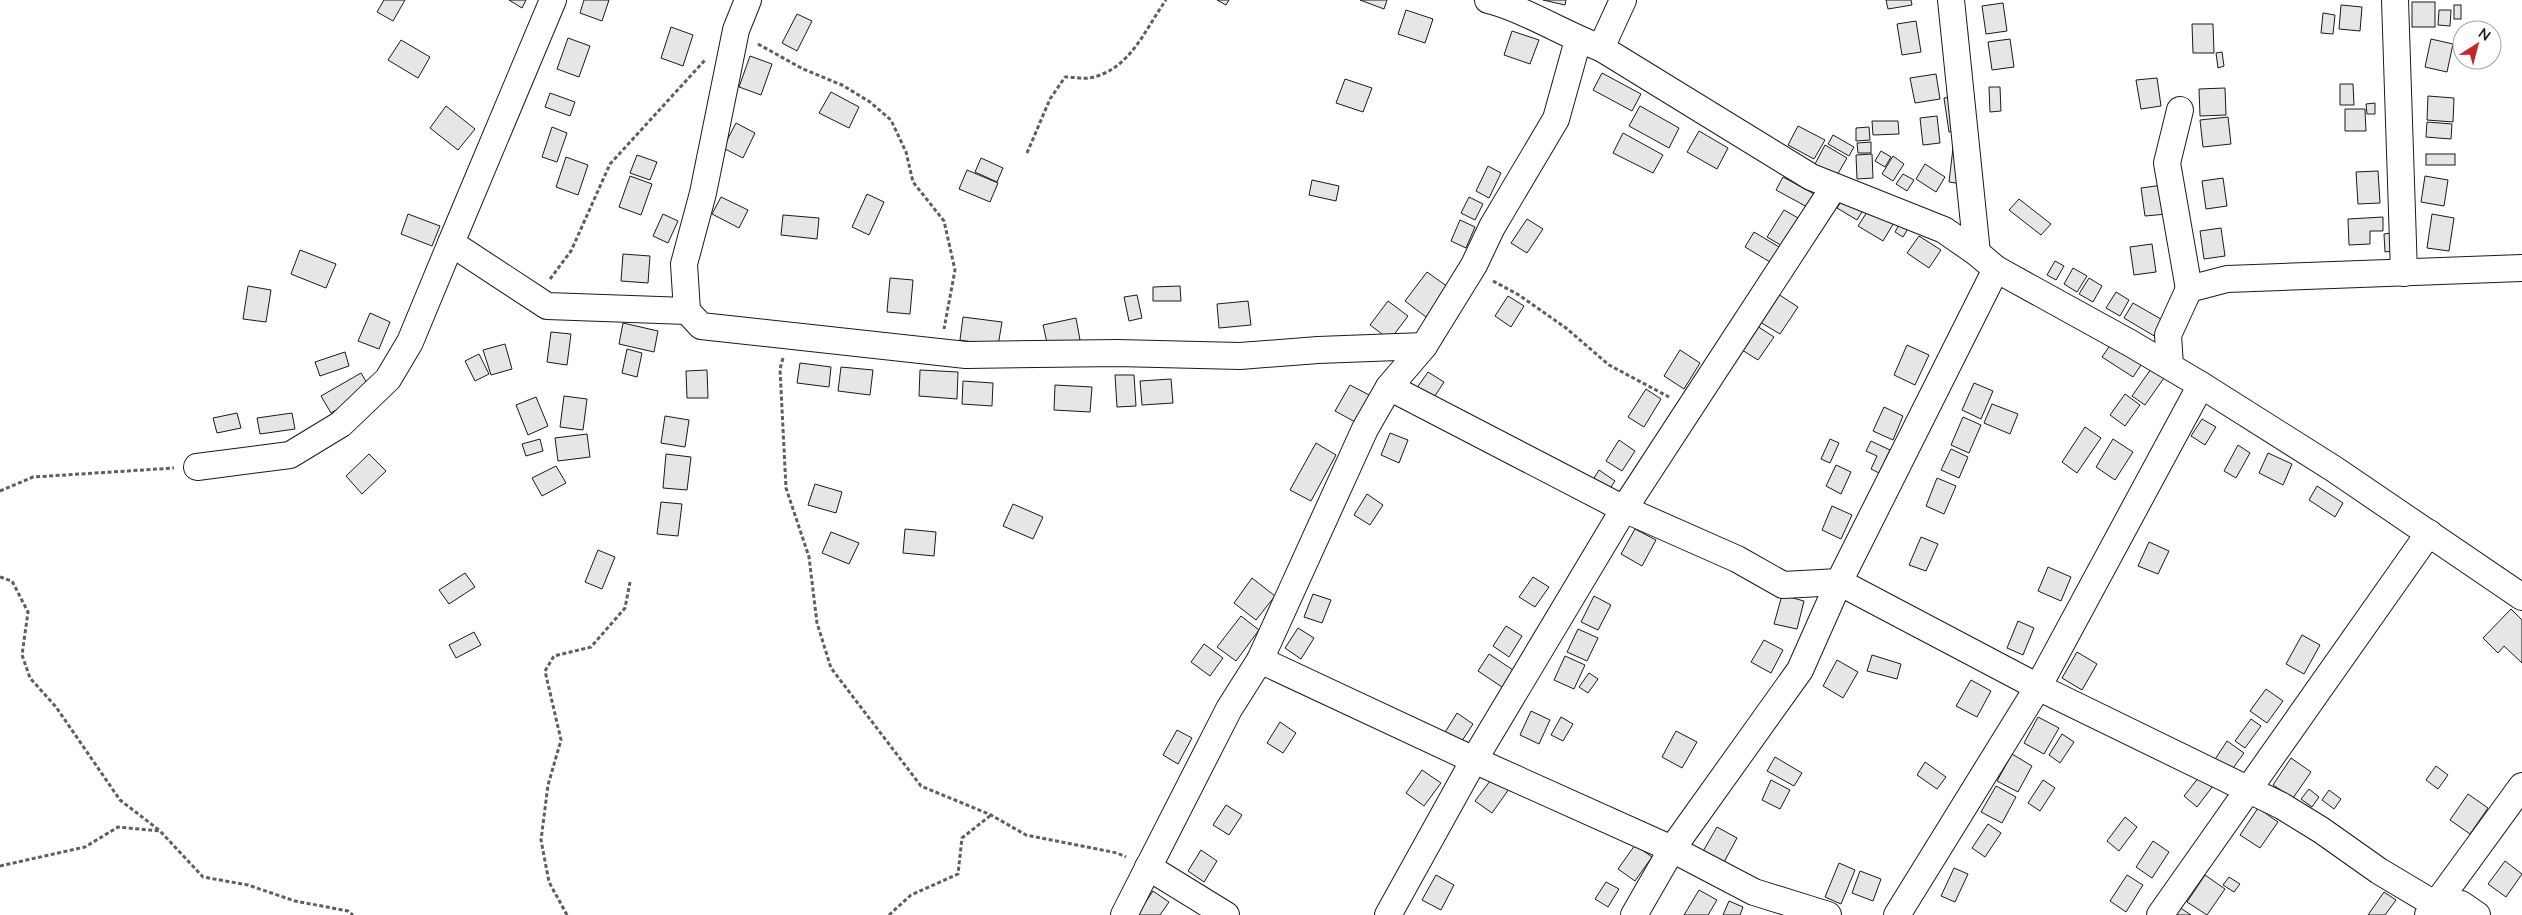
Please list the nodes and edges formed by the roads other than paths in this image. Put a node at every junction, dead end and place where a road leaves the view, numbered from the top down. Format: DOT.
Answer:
graph roads {
  1 [pos="553,0"];
  2 [pos="748,0"];
  3 [pos="1488,0"];
  4 [pos="1624,0"];
  5 [pos="1951,0"];
  6 [pos="2395,0"];
  7 [pos="1590,44"];
  8 [pos="2180,110"];
  9 [pos="1834,187"];
  10 [pos="451,243"];
  11 [pos="1987,261"];
  12 [pos="2522,268"];
  13 [pos="2404,273"];
  14 [pos="2189,289"];
  15 [pos="687,311"];
  16 [pos="1424,346"];
  17 [pos="2170,366"];
  18 [pos="2200,385"];
  19 [pos="1390,388"];
  20 [pos="197,467"];
  21 [pos="1624,509"];
  22 [pos="2429,532"];
  23 [pos="1839,582"];
  24 [pos="2522,597"];
  25 [pos="1260,660"];
  26 [pos="2038,687"];
  27 [pos="1474,760"];
  28 [pos="2522,786"];
  29 [pos="2248,791"];
  30 [pos="1672,849"];
  31 [pos="1148,867"];
  32 [pos="2432,910"];
  33 [pos="1124,915"];
  34 [pos="1226,915"];
  35 [pos="1388,915"];
  36 [pos="1634,915"];
  37 [pos="1828,915"];
  38 [pos="1897,915"];
  39 [pos="2160,915"];
  40 [pos="2476,915"];
  1 -- 10 [label="street"];
  2 -- 15 [label="street"];
  3 -- 7 [label="street"];
  4 -- 7 [label="street"];
  5 -- 11 [label="street"];
  6 -- 13 [label="street"];
  7 -- 9 [label="street"];
  7 -- 16 [label="street"];
  8 -- 14 [label="street"];
  9 -- 11 [label="street"];
  9 -- 21 [label="street"];
  10 -- 15 [label="street"];
  10 -- 20 [label="street"];
  11 -- 17 [label="street"];
  11 -- 23 [label="street"];
  12 -- 13 [label="street"];
  13 -- 14 [label="street"];
  14 -- 17 [label="street"];
  15 -- 16 [label="street"];
  16 -- 19 [label="street"];
  17 -- 18 [label="street"];
  18 -- 22 [label="street"];
  18 -- 26 [label="street"];
  19 -- 21 [label="street"];
  19 -- 25 [label="street"];
  21 -- 23 [label="street"];
  21 -- 27 [label="street"];
  22 -- 24 [label="street"];
  22 -- 29 [label="street"];
  23 -- 26 [label="street"];
  23 -- 30 [label="street"];
  25 -- 27 [label="street"];
  25 -- 31 [label="street"];
  26 -- 29 [label="street"];
  26 -- 38 [label="street"];
  27 -- 30 [label="street"];
  27 -- 35 [label="street"];
  28 -- 32 [label="street"];
  29 -- 32 [label="street"];
  29 -- 39 [label="street"];
  30 -- 36 [label="street"];
  30 -- 37 [label="street"];
  31 -- 33 [label="street"];
  31 -- 34 [label="street"];
  32 -- 40 [label="street"];
}
